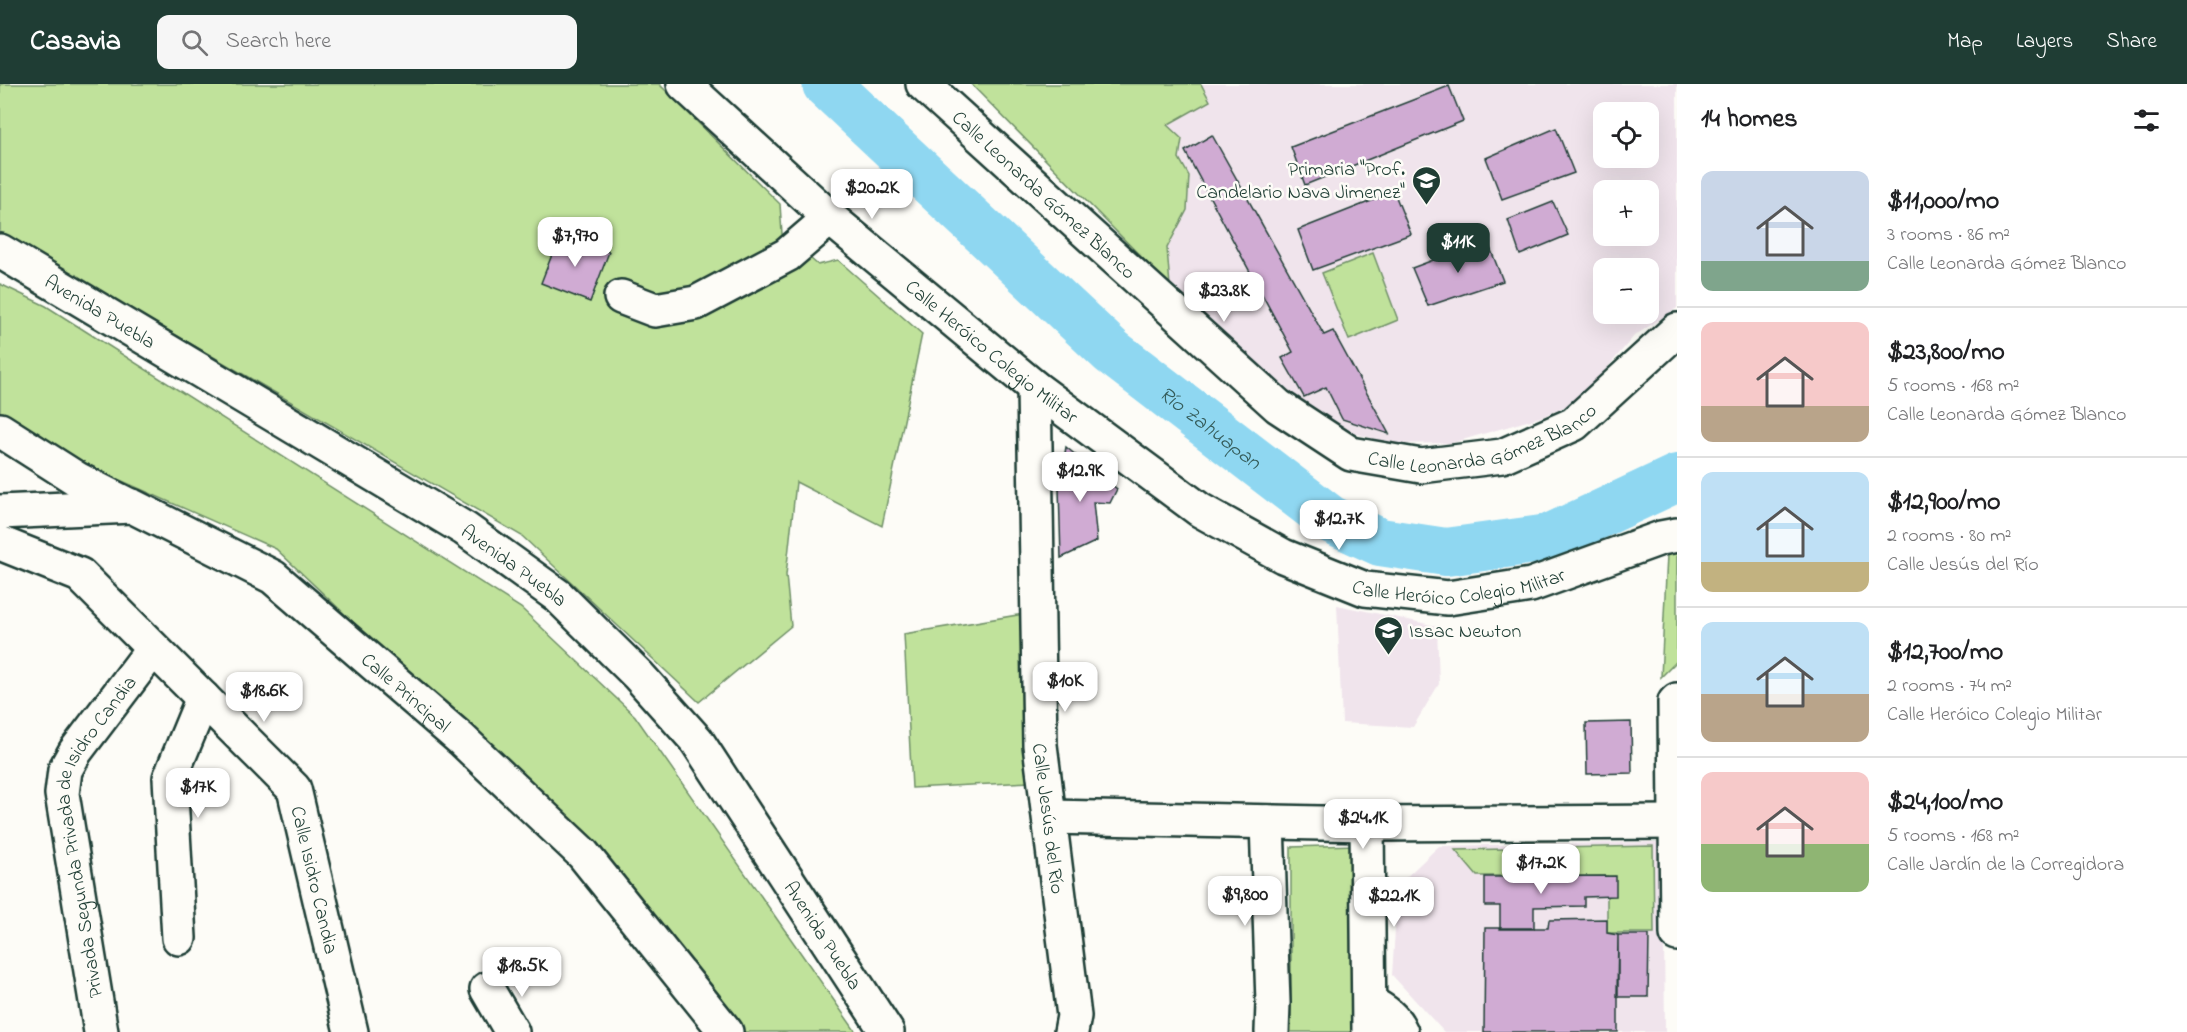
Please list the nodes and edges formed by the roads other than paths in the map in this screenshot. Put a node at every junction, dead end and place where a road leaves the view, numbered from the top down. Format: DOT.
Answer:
graph roads {
  1 [pos="684,84"];
  2 [pos="923,84"];
  3 [pos="830,218"];
  4 [pos="0,250"];
  5 [pos="621,297"];
  6 [pos="1677,330"];
  7 [pos="1672,364"];
  8 [pos="1034,387"];
  9 [pos="1574,424"];
  10 [pos="0,430"];
  11 [pos="132,507"];
  12 [pos="0,512"];
  13 [pos="1677,535"];
  14 [pos="0,543"];
  15 [pos="153,649"];
  16 [pos="203,698"];
  17 [pos="1676,701"];
  18 [pos="1050,817"];
  19 [pos="1267,822"];
  20 [pos="1677,822"];
  21 [pos="1367,824"];
  22 [pos="1677,934"];
  23 [pos="179,938"];
  24 [pos="487,989"];
  25 [pos="1370,1018"];
  26 [pos="101,1032"];
  27 [pos="351,1032"];
  28 [pos="512,1032"];
  29 [pos="726,1032"];
  30 [pos="887,1032"];
  31 [pos="1071,1032"];
  32 [pos="1272,1032"];
  33 [pos="1401,1032"];
  1 -- 3 [label="street, Calle Heróico Colegio Militar"];
  2 -- 9 [label="street, Calle Leonarda Gómez Blanco"];
  3 -- 5 [label="street"];
  3 -- 8 [label="street, Calle Heróico Colegio Militar"];
  4 -- 30 [label="street, Avenida Puebla"];
  6 -- 9 [label="street, Calle Leonarda Gómez Blanco"];
  7 -- 9 [label="street"];
  8 -- 13 [label="street, Calle Heróico Colegio Militar"];
  8 -- 18 [label="street, Calle Jesús del Río"];
  10 -- 11 [label="street"];
  11 -- 12 [label="street, Calle Principal"];
  11 -- 29 [label="street, Calle Principal"];
  14 -- 15 [label="street, Calle Isidro Candia"];
  15 -- 16 [label="street, Calle Isidro Candia"];
  15 -- 26 [label="street, Privada Segunda Privada de Isidro Candia"];
  16 -- 23 [label="street"];
  16 -- 27 [label="street, Calle Isidro Candia"];
  17 -- 20 [label="street"];
  18 -- 19 [label="street"];
  18 -- 31 [label="street, Calle Jesús del Río"];
  19 -- 21 [label="street"];
  19 -- 32 [label="street"];
  20 -- 21 [label="street"];
  20 -- 22 [label="street"];
  21 -- 25 [label="street"];
  24 -- 28 [label="street"];
  25 -- 33 [label="street"];
}
